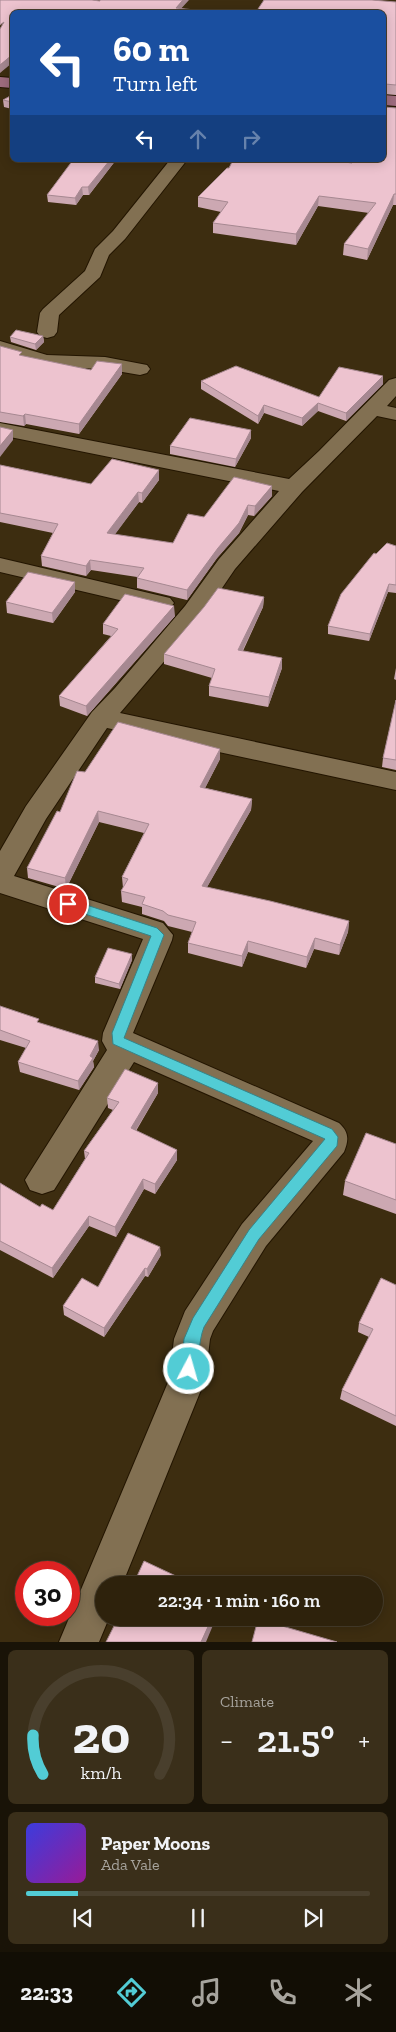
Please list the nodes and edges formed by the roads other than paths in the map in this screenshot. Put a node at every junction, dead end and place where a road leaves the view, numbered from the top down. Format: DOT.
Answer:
graph roads {
  1 [pos="177,162"];
  2 [pos="47,332"];
  3 [pos="0,347"];
  4 [pos="140,369"];
  5 [pos="396,384"];
  6 [pos="371,409"];
  7 [pos="396,414"];
  8 [pos="0,429"];
  9 [pos="294,487"];
  10 [pos="0,565"];
  11 [pos="194,611"];
  12 [pos="101,718"];
  13 [pos="396,781"];
  14 [pos="0,875"];
  15 [pos="0,882"];
  16 [pos="128,1044"];
  17 [pos="42,1180"];
  18 [pos="79,1642"];
  1 -- 2 [label="street"];
  3 -- 4 [label="street"];
  5 -- 6 [label="street"];
  6 -- 7 [label="street"];
  6 -- 9 [label="street"];
  8 -- 9 [label="street"];
  9 -- 11 [label="street"];
  10 -- 11 [label="street"];
  11 -- 12 [label="street"];
  12 -- 13 [label="street"];
  12 -- 14 [label="street"];
  15 -- 16 [label="street"];
  16 -- 17 [label="street"];
  16 -- 18 [label="street"];
}
